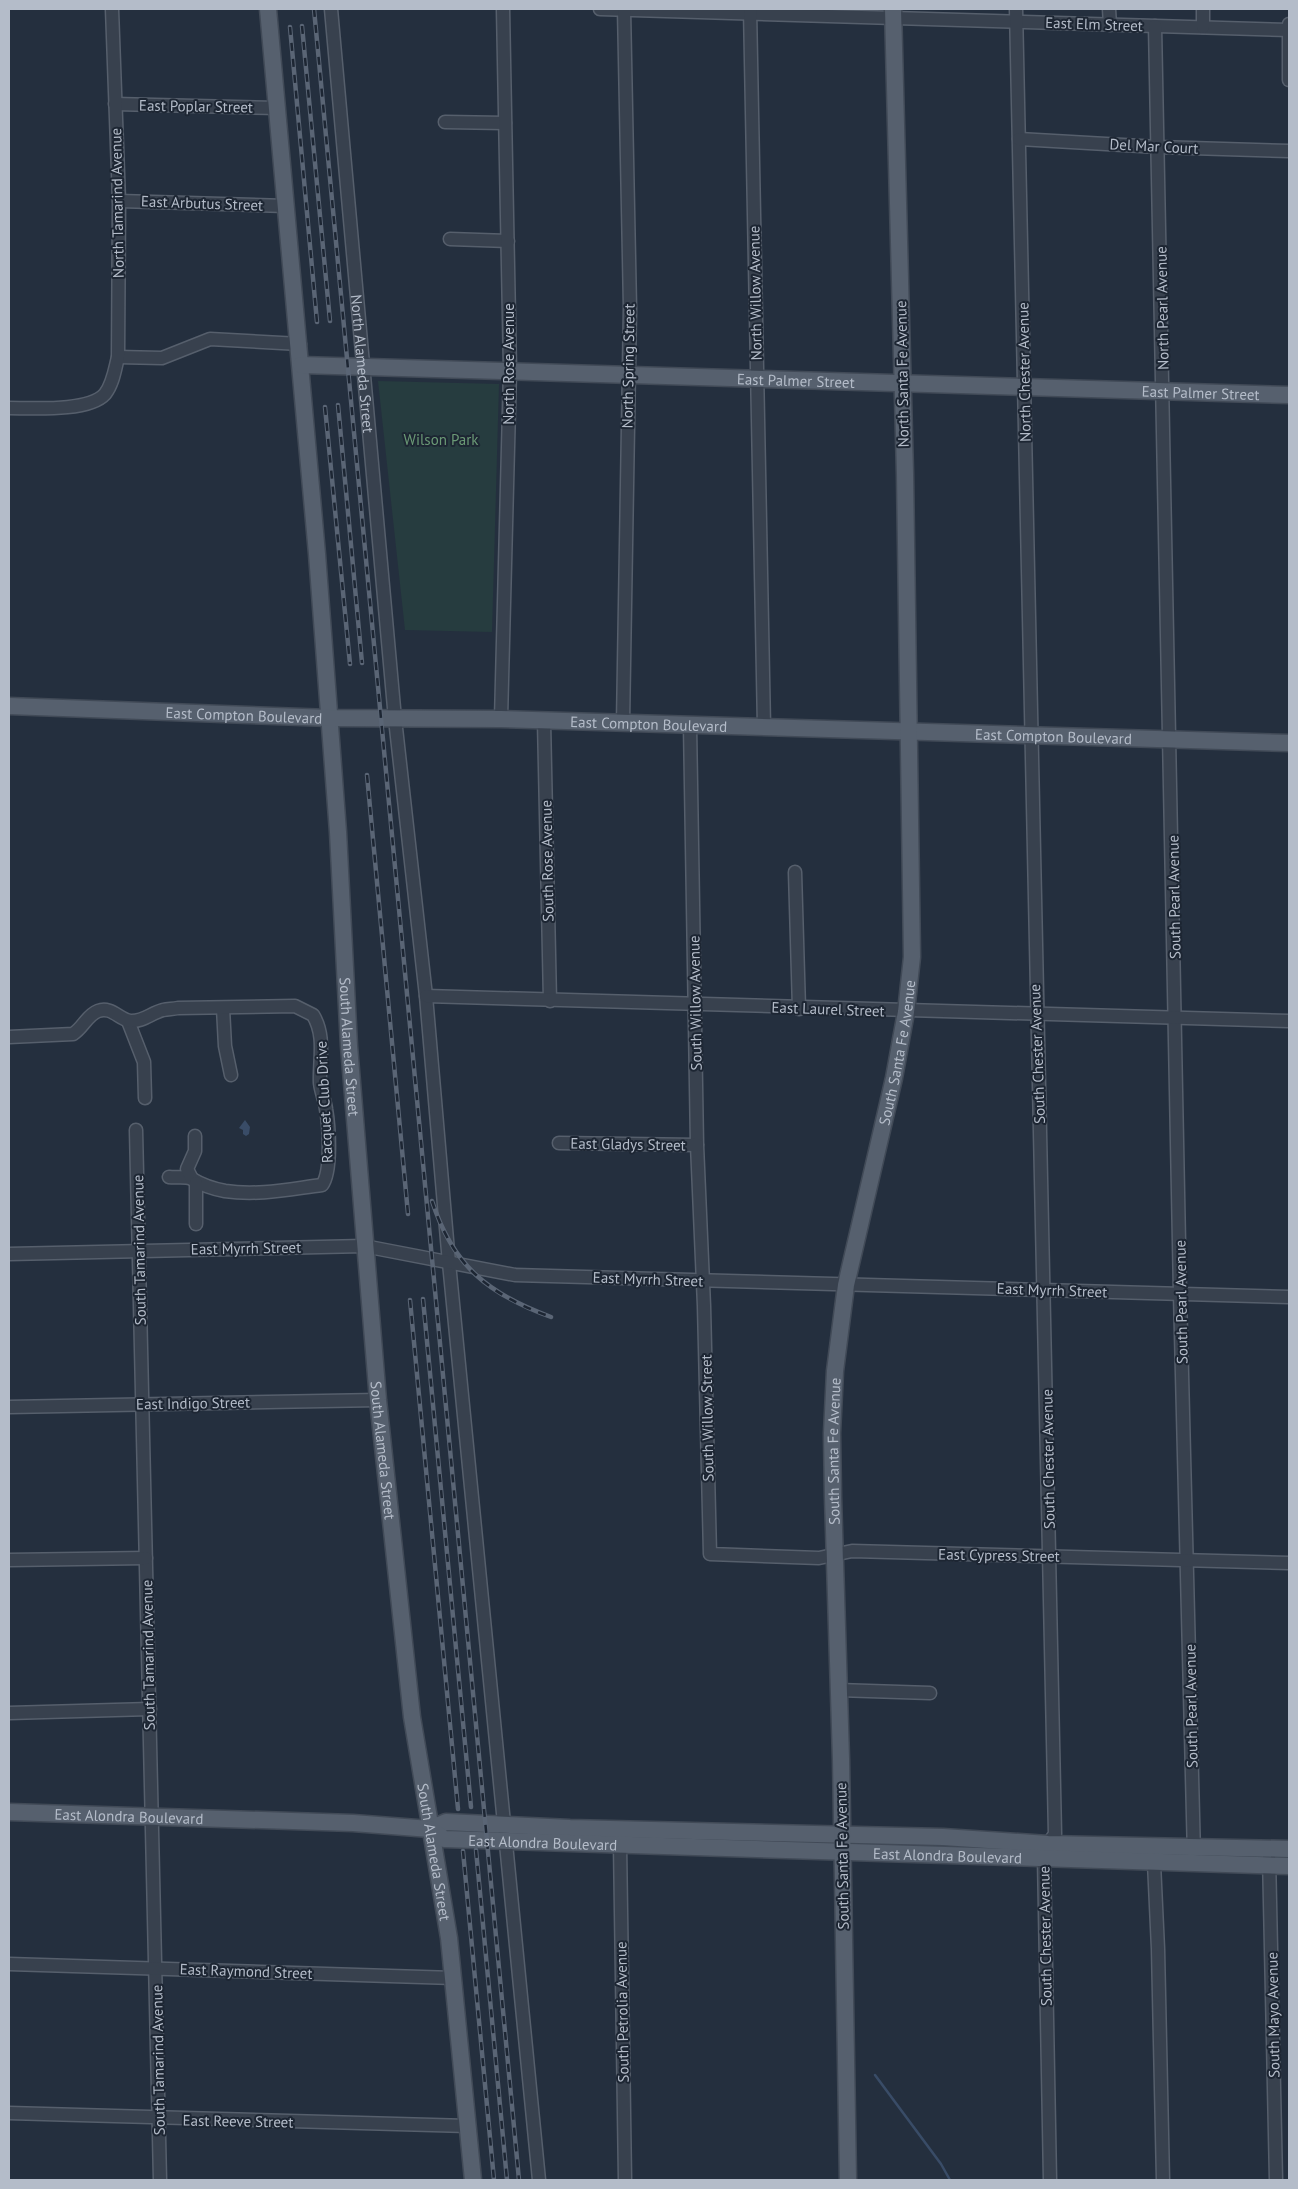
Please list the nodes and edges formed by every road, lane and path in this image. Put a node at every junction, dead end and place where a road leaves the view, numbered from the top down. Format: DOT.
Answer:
graph roads {
  1 [pos="112,9"];
  2 [pos="268,9"];
  3 [pos="331,9"];
  4 [pos="503,9"];
  5 [pos="600,9"];
  6 [pos="624,9"];
  7 [pos="1109,9"];
  8 [pos="1203,9"];
  9 [pos="750,12"];
  10 [pos="894,13"];
  11 [pos="1016,15"];
  12 [pos="1110,24"];
  13 [pos="1155,26"];
  14 [pos="1203,27"];
  15 [pos="1289,28"];
  16 [pos="1289,80"];
  17 [pos="114,104"];
  18 [pos="278,108"];
  19 [pos="445,122"];
  20 [pos="505,123"];
  21 [pos="1019,139"];
  22 [pos="1158,147"];
  23 [pos="1289,151"];
  24 [pos="119,201"];
  25 [pos="286,206"];
  26 [pos="450,239"];
  27 [pos="508,241"];
  28 [pos="300,344"];
  29 [pos="118,357"];
  30 [pos="301,365"];
  31 [pos="364,366"];
  32 [pos="510,370"];
  33 [pos="628,374"];
  34 [pos="756,379"];
  35 [pos="902,382"];
  36 [pos="1025,388"];
  37 [pos="1164,392"];
  38 [pos="1289,395"];
  39 [pos="9,408"];
  40 [pos="9,706"];
  41 [pos="330,718"];
  42 [pos="395,719"];
  43 [pos="501,719"];
  44 [pos="544,720"];
  45 [pos="623,723"];
  46 [pos="690,725"];
  47 [pos="764,727"];
  48 [pos="909,730"];
  49 [pos="1032,735"];
  50 [pos="1171,740"];
  51 [pos="1289,743"];
  52 [pos="796,872"];
  53 [pos="426,996"];
  54 [pos="550,1001"];
  55 [pos="695,1004"];
  56 [pos="222,1008"];
  57 [pos="799,1008"];
  58 [pos="906,1012"];
  59 [pos="1036,1014"];
  60 [pos="1176,1018"];
  61 [pos="128,1021"];
  62 [pos="1289,1021"];
  63 [pos="9,1037"];
  64 [pos="231,1075"];
  65 [pos="145,1098"];
  66 [pos="136,1130"];
  67 [pos="195,1136"];
  68 [pos="559,1143"];
  69 [pos="697,1145"];
  70 [pos="169,1177"];
  71 [pos="194,1181"];
  72 [pos="196,1224"];
  73 [pos="364,1246"];
  74 [pos="139,1251"];
  75 [pos="9,1254"];
  76 [pos="449,1263"];
  77 [pos="703,1281"];
  78 [pos="846,1285"];
  79 [pos="1044,1290"];
  80 [pos="1180,1294"];
  81 [pos="1289,1296"];
  82 [pos="378,1400"];
  83 [pos="143,1404"];
  84 [pos="9,1407"];
  85 [pos="710,1554"];
  86 [pos="834,1555"];
  87 [pos="1050,1556"];
  88 [pos="146,1558"];
  89 [pos="9,1560"];
  90 [pos="1188,1560"];
  91 [pos="1289,1563"];
  92 [pos="838,1690"];
  93 [pos="930,1693"];
  94 [pos="150,1709"];
  95 [pos="9,1713"];
  96 [pos="9,1812"];
  97 [pos="152,1816"];
  98 [pos="430,1829"];
  99 [pos="505,1833"];
  100 [pos="841,1834"];
  101 [pos="620,1844"];
  102 [pos="1289,1849"];
  103 [pos="842,1851"];
  104 [pos="1046,1851"];
  105 [pos="1194,1855"];
  106 [pos="1269,1857"];
  107 [pos="1154,1863"];
  108 [pos="1289,1866"];
  109 [pos="9,1964"];
  110 [pos="156,1968"];
  111 [pos="454,1978"];
  112 [pos="9,2114"];
  113 [pos="159,2119"];
  114 [pos="468,2126"];
  115 [pos="160,2180"];
  116 [pos="473,2180"];
  117 [pos="539,2180"];
  118 [pos="625,2180"];
  119 [pos="848,2180"];
  120 [pos="1050,2180"];
  121 [pos="1163,2180"];
  122 [pos="1276,2180"];
  1 -- 17 [label="street, North Tamarind Avenue"];
  2 -- 18 [label="main road"];
  3 -- 31 [label="street, North Alameda Street"];
  4 -- 20 [label="street, North Rose Avenue"];
  5 -- 6 [label="street, East Elm Street"];
  6 -- 9 [label="street, East Elm Street"];
  6 -- 33 [label="street, North Spring Street"];
  7 -- 12 [label="street"];
  8 -- 14 [label="street"];
  9 -- 10 [label="street, East Elm Street"];
  9 -- 34 [label="street, North Willow Avenue"];
  10 -- 11 [label="street, East Elm Street"];
  10 -- 35 [label="main road, North Santa Fe Avenue"];
  11 -- 12 [label="street, East Elm Street"];
  11 -- 21 [label="street, North Chester Avenue"];
  12 -- 13 [label="street, East Elm Street"];
  13 -- 14 [label="street, East Elm Street"];
  13 -- 22 [label="street, North Pearl Avenue"];
  14 -- 15 [label="street, East Elm Street"];
  15 -- 16 [label="street"];
  17 -- 18 [label="street, East Poplar Street"];
  17 -- 24 [label="street, North Tamarind Avenue"];
  18 -- 25 [label="main road"];
  19 -- 20 [label="street"];
  20 -- 27 [label="street, North Rose Avenue"];
  21 -- 22 [label="street, Del Mar Court"];
  21 -- 36 [label="street, North Chester Avenue"];
  22 -- 23 [label="street, Del Mar Court"];
  22 -- 37 [label="street, North Pearl Avenue"];
  24 -- 25 [label="street, East Arbutus Street"];
  24 -- 29 [label="street, North Tamarind Avenue"];
  25 -- 28 [label="main road"];
  26 -- 27 [label="street"];
  27 -- 32 [label="street, North Rose Avenue"];
  28 -- 29 [label="street"];
  28 -- 30 [label="main road"];
  29 -- 39 [label="street, North Tamarind Avenue"];
  30 -- 31 [label="main road, East Palmer Street"];
  30 -- 41 [label="main road"];
  31 -- 32 [label="main road, East Palmer Street"];
  31 -- 42 [label="street, North Alameda Street"];
  32 -- 33 [label="main road, East Palmer Street"];
  32 -- 43 [label="street, North Rose Avenue"];
  33 -- 34 [label="main road, East Palmer Street"];
  33 -- 45 [label="street, North Spring Street"];
  34 -- 35 [label="main road, East Palmer Street"];
  34 -- 47 [label="street, North Willow Avenue"];
  35 -- 36 [label="main road, East Palmer Street"];
  35 -- 48 [label="main road, North Santa Fe Avenue"];
  36 -- 37 [label="main road, East Palmer Street"];
  36 -- 49 [label="street, North Chester Avenue"];
  37 -- 38 [label="main road, East Palmer Street"];
  37 -- 50 [label="street, North Pearl Avenue"];
  40 -- 41 [label="main road, East Compton Boulevard"];
  41 -- 42 [label="main road, East Compton Boulevard"];
  41 -- 73 [label="main road, South Alameda Street"];
  42 -- 43 [label="main road, East Compton Boulevard"];
  42 -- 53 [label="street"];
  43 -- 44 [label="main road, East Compton Boulevard"];
  44 -- 45 [label="main road, East Compton Boulevard"];
  44 -- 54 [label="street, South Rose Avenue"];
  45 -- 46 [label="main road, East Compton Boulevard"];
  46 -- 47 [label="main road, East Compton Boulevard"];
  46 -- 55 [label="street, South Willow Avenue"];
  47 -- 48 [label="main road, East Compton Boulevard"];
  48 -- 49 [label="main road, East Compton Boulevard"];
  48 -- 58 [label="main road, South Santa Fe Avenue"];
  49 -- 50 [label="main road, East Compton Boulevard"];
  49 -- 59 [label="street, South Chester Avenue"];
  50 -- 51 [label="main road, East Compton Boulevard"];
  50 -- 60 [label="street, South Pearl Avenue"];
  52 -- 57 [label="street"];
  53 -- 54 [label="street, East Laurel Street"];
  53 -- 76 [label="street"];
  54 -- 55 [label="street, East Laurel Street"];
  55 -- 57 [label="street, East Laurel Street"];
  55 -- 69 [label="street, South Willow Avenue"];
  56 -- 61 [label="street, Racquet Club Drive"];
  56 -- 64 [label="street"];
  56 -- 71 [label="street, Racquet Club Drive"];
  57 -- 58 [label="street, East Laurel Street"];
  58 -- 59 [label="street, East Laurel Street"];
  58 -- 78 [label="main road, South Santa Fe Avenue"];
  59 -- 60 [label="street, East Laurel Street"];
  59 -- 79 [label="street, South Chester Avenue"];
  60 -- 62 [label="street, East Laurel Street"];
  60 -- 80 [label="street, South Pearl Avenue"];
  61 -- 63 [label="street"];
  61 -- 65 [label="street"];
  66 -- 74 [label="street, South Tamarind Avenue"];
  67 -- 71 [label="street"];
  68 -- 69 [label="street, East Gladys Street"];
  69 -- 77 [label="street, South Willow Avenue"];
  70 -- 71 [label="street, Racquet Club Drive"];
  71 -- 72 [label="street"];
  73 -- 74 [label="street, East Myrrh Street"];
  73 -- 76 [label="street, East Myrrh Street"];
  73 -- 82 [label="main road, South Alameda Street"];
  74 -- 75 [label="street, East Myrrh Street"];
  74 -- 83 [label="street, South Tamarind Avenue"];
  76 -- 77 [label="street, East Myrrh Street"];
  76 -- 99 [label="street"];
  77 -- 78 [label="street, East Myrrh Street"];
  77 -- 85 [label="street, South Willow Street"];
  78 -- 79 [label="street, East Myrrh Street"];
  78 -- 86 [label="main road, South Santa Fe Avenue"];
  79 -- 80 [label="street, East Myrrh Street"];
  79 -- 87 [label="street, South Chester Avenue"];
  80 -- 81 [label="street, East Myrrh Street"];
  80 -- 90 [label="street, South Pearl Avenue"];
  82 -- 83 [label="street, East Indigo Street"];
  82 -- 98 [label="main road, South Alameda Street"];
  83 -- 84 [label="street, East Indigo Street"];
  83 -- 88 [label="street, South Tamarind Avenue"];
  85 -- 86 [label="street, East Cypress Street"];
  86 -- 87 [label="street, East Cypress Street"];
  86 -- 92 [label="main road, South Santa Fe Avenue"];
  87 -- 90 [label="street, East Cypress Street"];
  87 -- 104 [label="street, South Chester Avenue"];
  88 -- 89 [label="street"];
  88 -- 94 [label="street, South Tamarind Avenue"];
  90 -- 91 [label="street, East Cypress Street"];
  90 -- 105 [label="street, South Pearl Avenue"];
  92 -- 93 [label="street"];
  92 -- 100 [label="main road, South Santa Fe Avenue"];
  94 -- 95 [label="street"];
  94 -- 97 [label="street, South Tamarind Avenue"];
  96 -- 97 [label="main road, East Alondra Boulevard"];
  97 -- 98 [label="main road, East Alondra Boulevard"];
  97 -- 110 [label="street, South Tamarind Avenue"];
  98 -- 99 [label="main road, East Alondra Boulevard"];
  98 -- 111 [label="main road, South Alameda Street"];
  99 -- 100 [label="main road, East Alondra Boulevard"];
  99 -- 101 [label="main road, East Alondra Boulevard"];
  99 -- 117 [label="street"];
  100 -- 103 [label="main road, South Santa Fe Avenue"];
  100 -- 104 [label="main road, East Alondra Boulevard"];
  101 -- 103 [label="main road, East Alondra Boulevard"];
  101 -- 118 [label="street, South Petrolia Avenue"];
  102 -- 106 [label="main road, East Alondra Boulevard"];
  103 -- 104 [label="main road, East Alondra Boulevard"];
  103 -- 119 [label="main road, South Santa Fe Avenue"];
  104 -- 105 [label="main road, East Alondra Boulevard"];
  104 -- 107 [label="main road, East Alondra Boulevard"];
  104 -- 120 [label="street, South Chester Avenue"];
  105 -- 106 [label="main road, East Alondra Boulevard"];
  105 -- 107 [label="main road, East Alondra Boulevard"];
  106 -- 108 [label="main road, East Alondra Boulevard"];
  106 -- 122 [label="street, South Mayo Avenue"];
  107 -- 121 [label="street"];
  109 -- 110 [label="street, East Raymond Street"];
  110 -- 111 [label="street, East Raymond Street"];
  110 -- 113 [label="street, South Tamarind Avenue"];
  111 -- 114 [label="main road, South Alameda Street"];
  112 -- 113 [label="street, East Reeve Street"];
  113 -- 114 [label="street, East Reeve Street"];
  113 -- 115 [label="street, South Tamarind Avenue"];
  114 -- 116 [label="main road, South Alameda Street"];
}
